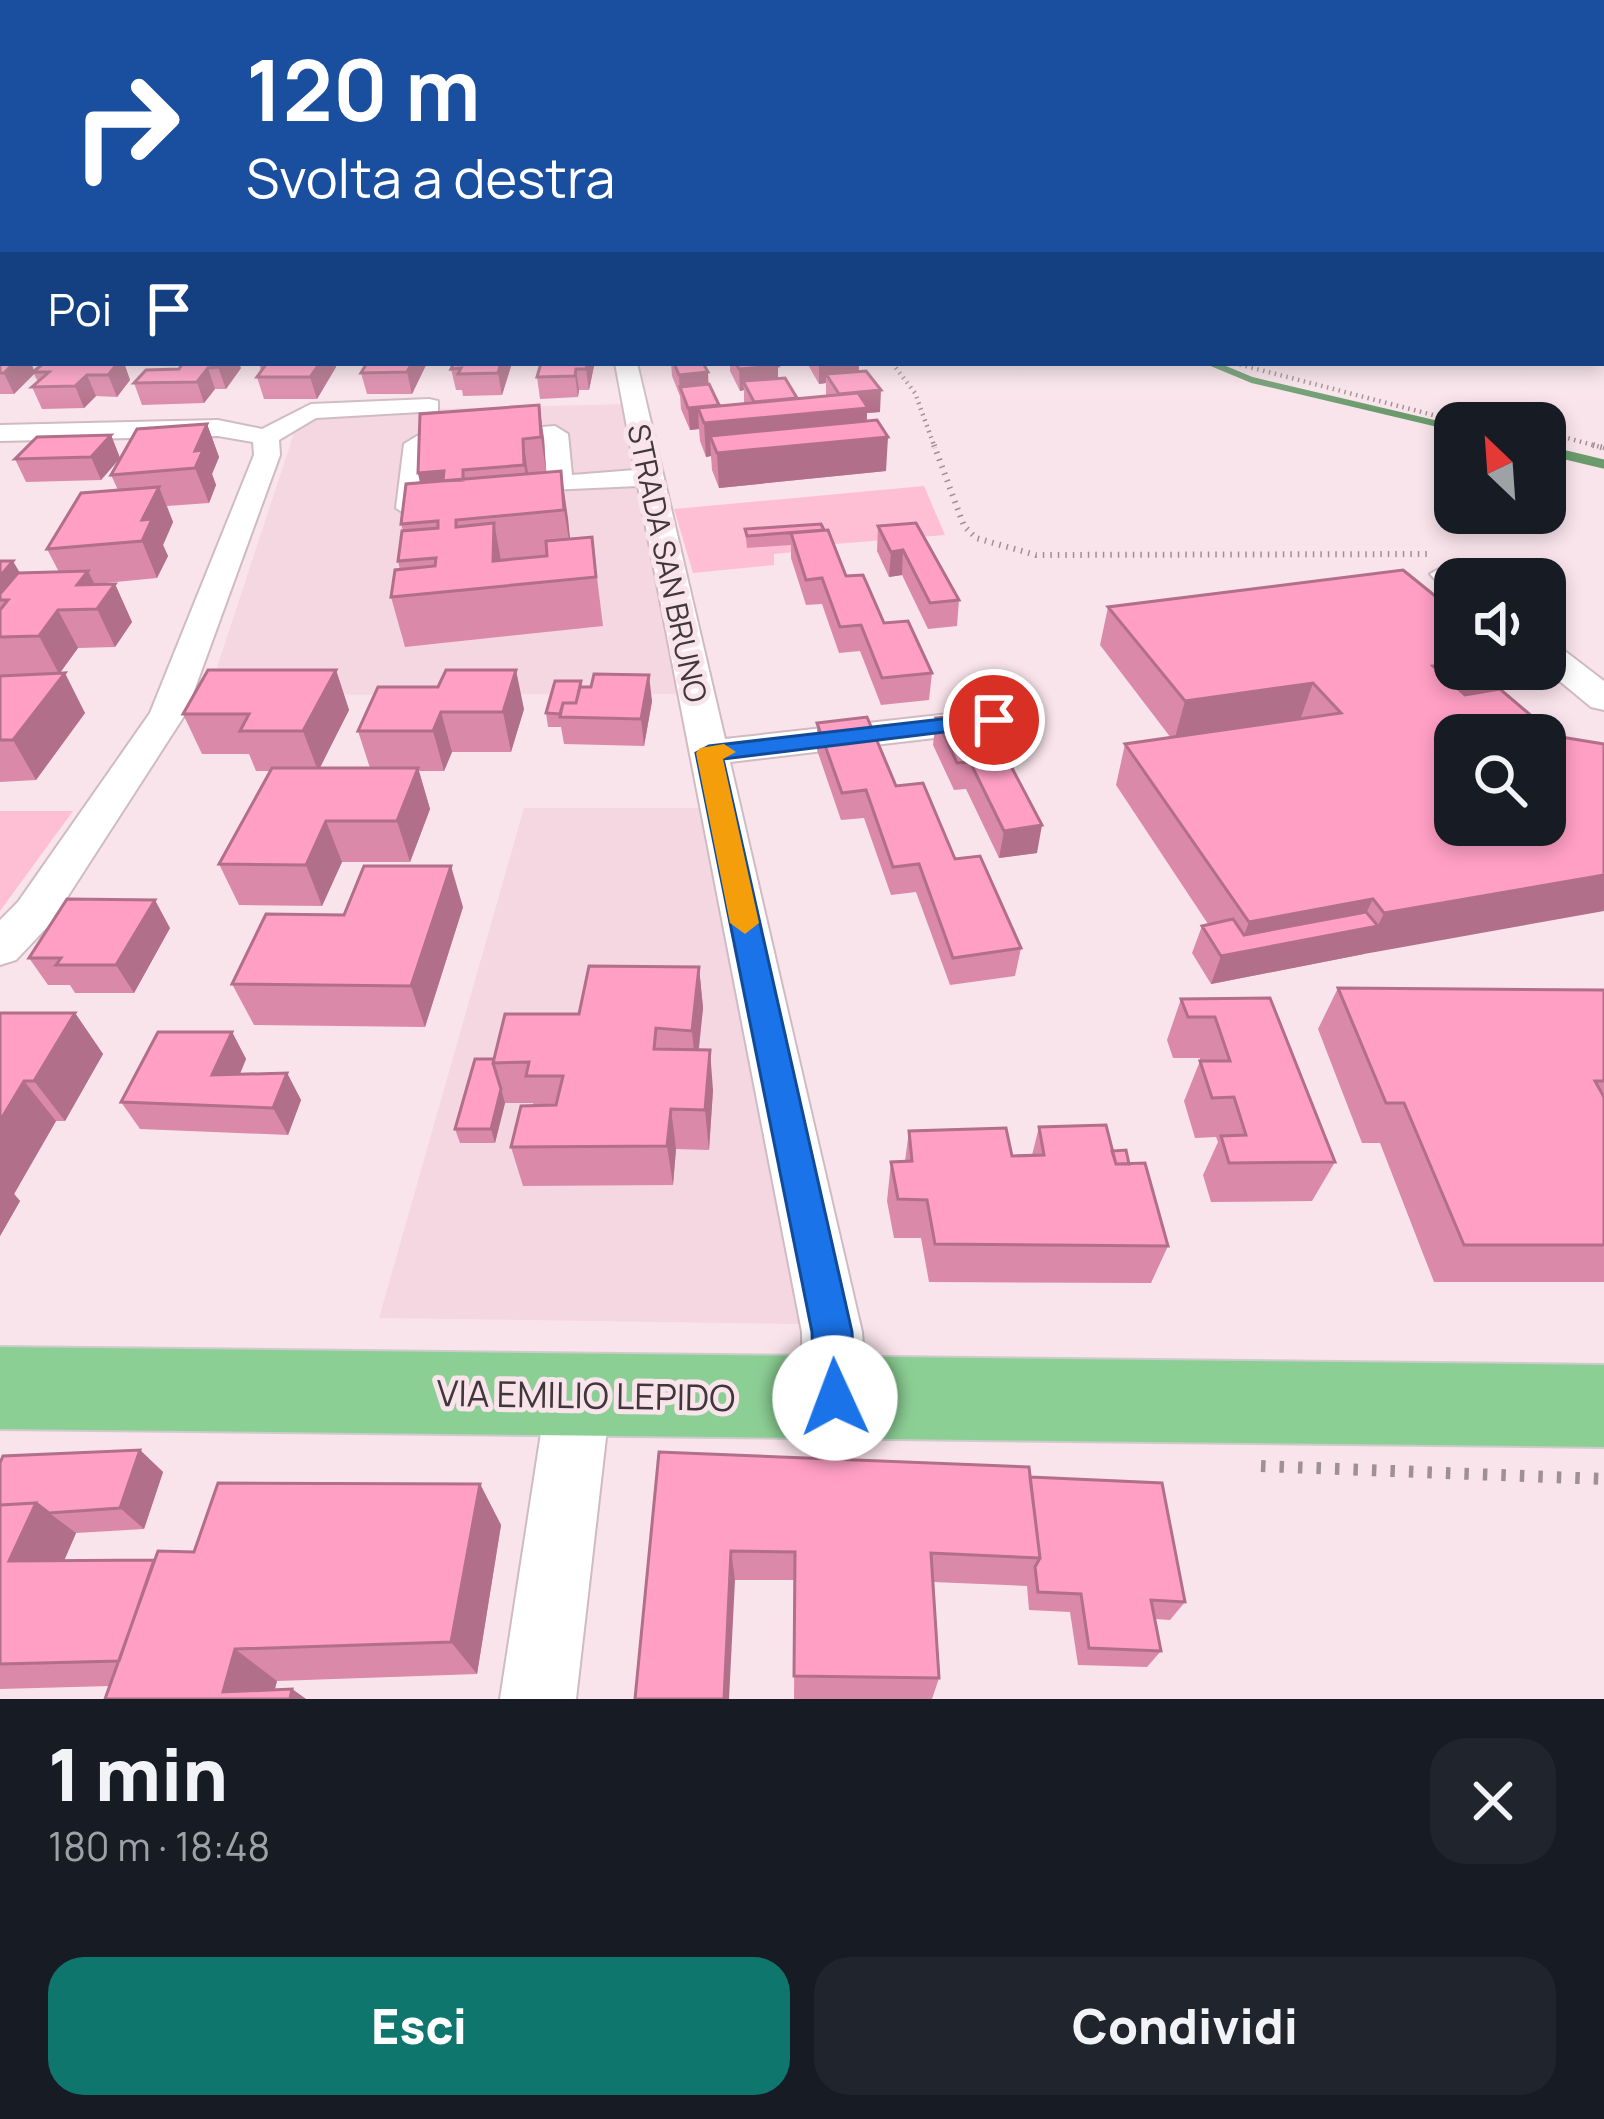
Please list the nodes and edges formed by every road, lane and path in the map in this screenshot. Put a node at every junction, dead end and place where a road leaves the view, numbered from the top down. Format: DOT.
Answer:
graph roads {
  1 [pos="627,366"];
  2 [pos="894,366"];
  3 [pos="1245,366"];
  4 [pos="430,406"];
  5 [pos="1434,415"];
  6 [pos="0,433"];
  7 [pos="266,437"];
  8 [pos="1566,438"];
  9 [pos="1604,448"];
  10 [pos="650,477"];
  11 [pos="410,508"];
  12 [pos="1434,571"];
  13 [pos="1566,669"];
  14 [pos="1604,699"];
  15 [pos="994,720"];
  16 [pos="709,753"];
  17 [pos="0,948"];
  18 [pos="0,1388"];
  19 [pos="579,1394"];
  20 [pos="835,1398"];
  21 [pos="1604,1406"];
  22 [pos="538,1699"];
  1 -- 10 [label="street, STRADA SAN BRUNO"];
  2 -- 12 [label="path"];
  3 -- 5 [label="path"];
  4 -- 7 [label="street"];
  6 -- 7 [label="street"];
  7 -- 17 [label="street"];
  8 -- 9 [label="path"];
  10 -- 11 [label="street"];
  10 -- 16 [label="street, STRADA SAN BRUNO"];
  13 -- 14 [label="street"];
  15 -- 16 [label="street"];
  16 -- 20 [label="street, STRADA SAN BRUNO"];
  18 -- 19 [label="main road, VIA EMILIO LEPIDO"];
  19 -- 20 [label="main road, VIA EMILIO LEPIDO"];
  19 -- 22 [label="street"];
  20 -- 21 [label="main road, VIA EMILIO LEPIDO"];
}
